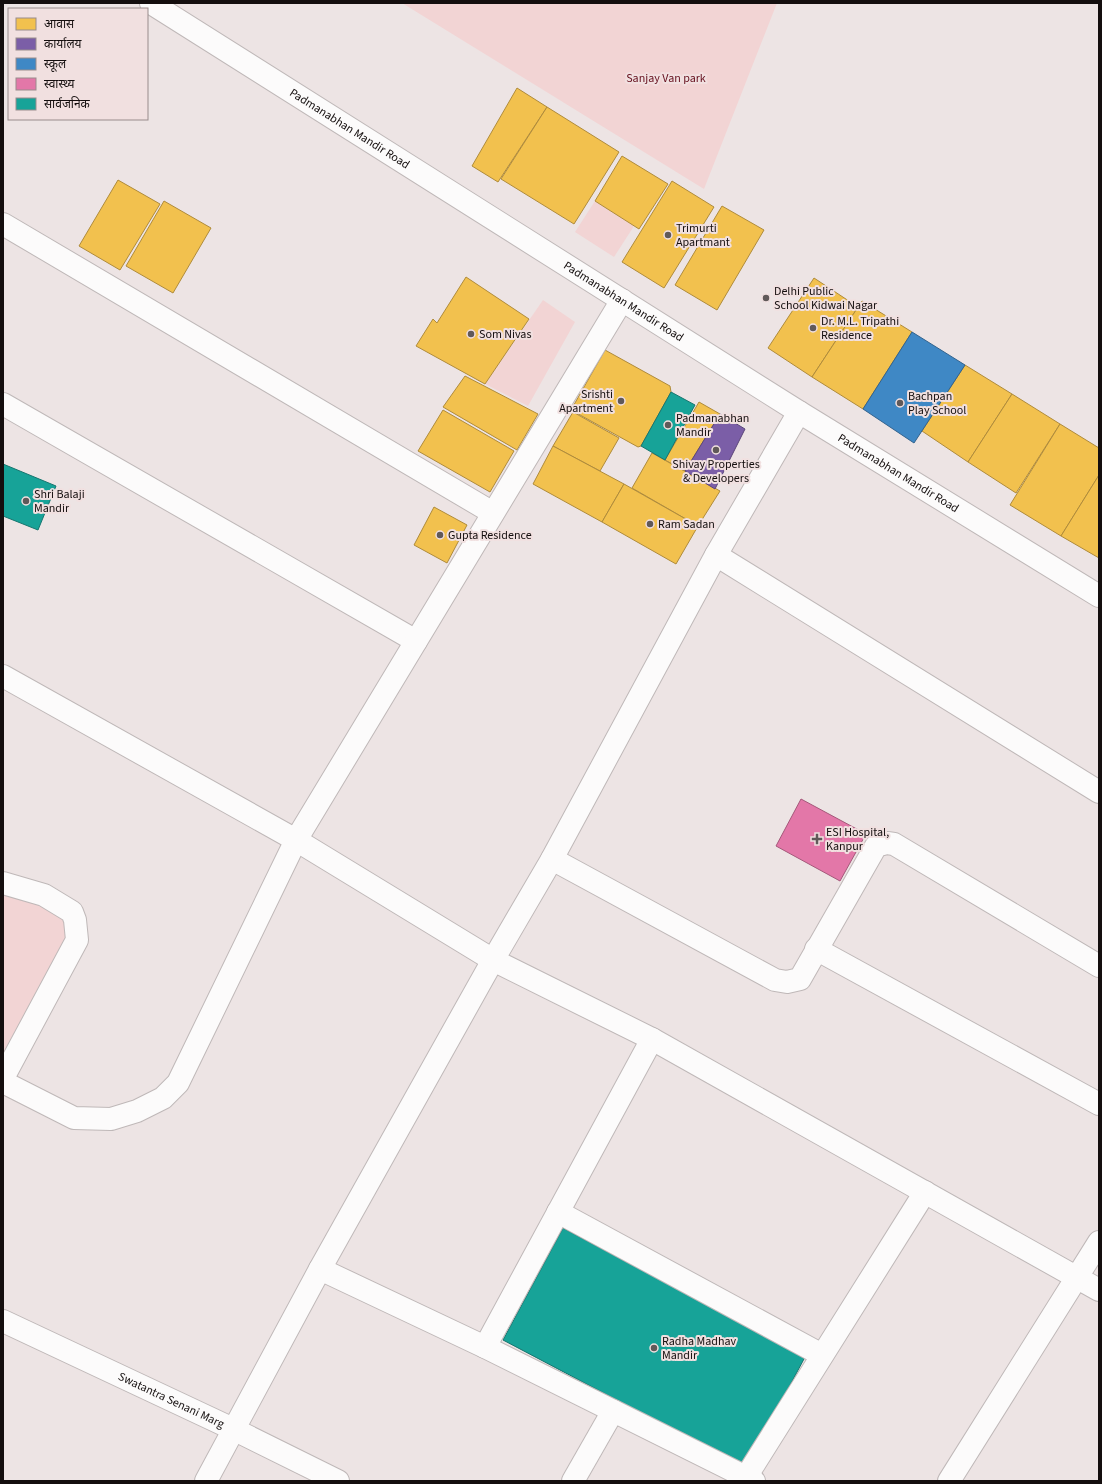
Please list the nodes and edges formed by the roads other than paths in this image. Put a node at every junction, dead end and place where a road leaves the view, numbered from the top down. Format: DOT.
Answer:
graph roads {
  1 [pos="151,3"];
  2 [pos="3,224"];
  3 [pos="622,300"];
  4 [pos="3,404"];
  5 [pos="799,412"];
  6 [pos="493,513"];
  7 [pos="716,555"];
  8 [pos="1099,596"];
  9 [pos="416,641"];
  10 [pos="3,676"];
  11 [pos="1099,792"];
  12 [pos="296,840"];
  13 [pos="552,859"];
  14 [pos="3,884"];
  15 [pos="816,949"];
  16 [pos="493,960"];
  17 [pos="1099,966"];
  18 [pos="652,1039"];
  19 [pos="3,1078"];
  20 [pos="3,1082"];
  21 [pos="1099,1104"];
  22 [pos="925,1192"];
  23 [pos="558,1212"];
  24 [pos="1099,1242"];
  25 [pos="320,1269"];
  26 [pos="1077,1277"];
  27 [pos="1099,1290"];
  28 [pos="3,1321"];
  29 [pos="485,1347"];
  30 [pos="822,1355"];
  31 [pos="613,1411"];
  32 [pos="233,1429"];
  33 [pos="750,1479"];
  34 [pos="206,1481"];
  35 [pos="338,1481"];
  36 [pos="573,1481"];
  37 [pos="949,1481"];
  1 -- 3 [label="street, Padmanabhan Mandir Road"];
  2 -- 6 [label="street"];
  3 -- 5 [label="street, Padmanabhan Mandir Road"];
  3 -- 6 [label="street"];
  4 -- 9 [label="street"];
  5 -- 7 [label="street"];
  5 -- 8 [label="street, Padmanabhan Mandir Road"];
  6 -- 9 [label="street"];
  7 -- 11 [label="street"];
  7 -- 13 [label="street"];
  9 -- 12 [label="street"];
  10 -- 12 [label="street"];
  12 -- 16 [label="street"];
  12 -- 20 [label="street"];
  13 -- 15 [label="street"];
  13 -- 16 [label="street"];
  14 -- 19 [label="street"];
  15 -- 17 [label="street"];
  15 -- 21 [label="street"];
  16 -- 18 [label="street"];
  16 -- 25 [label="street"];
  18 -- 22 [label="street"];
  18 -- 23 [label="street"];
  22 -- 26 [label="street"];
  22 -- 30 [label="street"];
  23 -- 29 [label="street"];
  23 -- 30 [label="street"];
  24 -- 26 [label="street"];
  25 -- 29 [label="street"];
  25 -- 32 [label="street"];
  26 -- 27 [label="street"];
  26 -- 37 [label="street"];
  28 -- 32 [label="street, Swatantra Senani Marg"];
  29 -- 31 [label="street"];
  30 -- 33 [label="street"];
  31 -- 33 [label="street"];
  31 -- 36 [label="street"];
  32 -- 34 [label="street"];
  32 -- 35 [label="street, Swatantra Senani Marg"];
}
